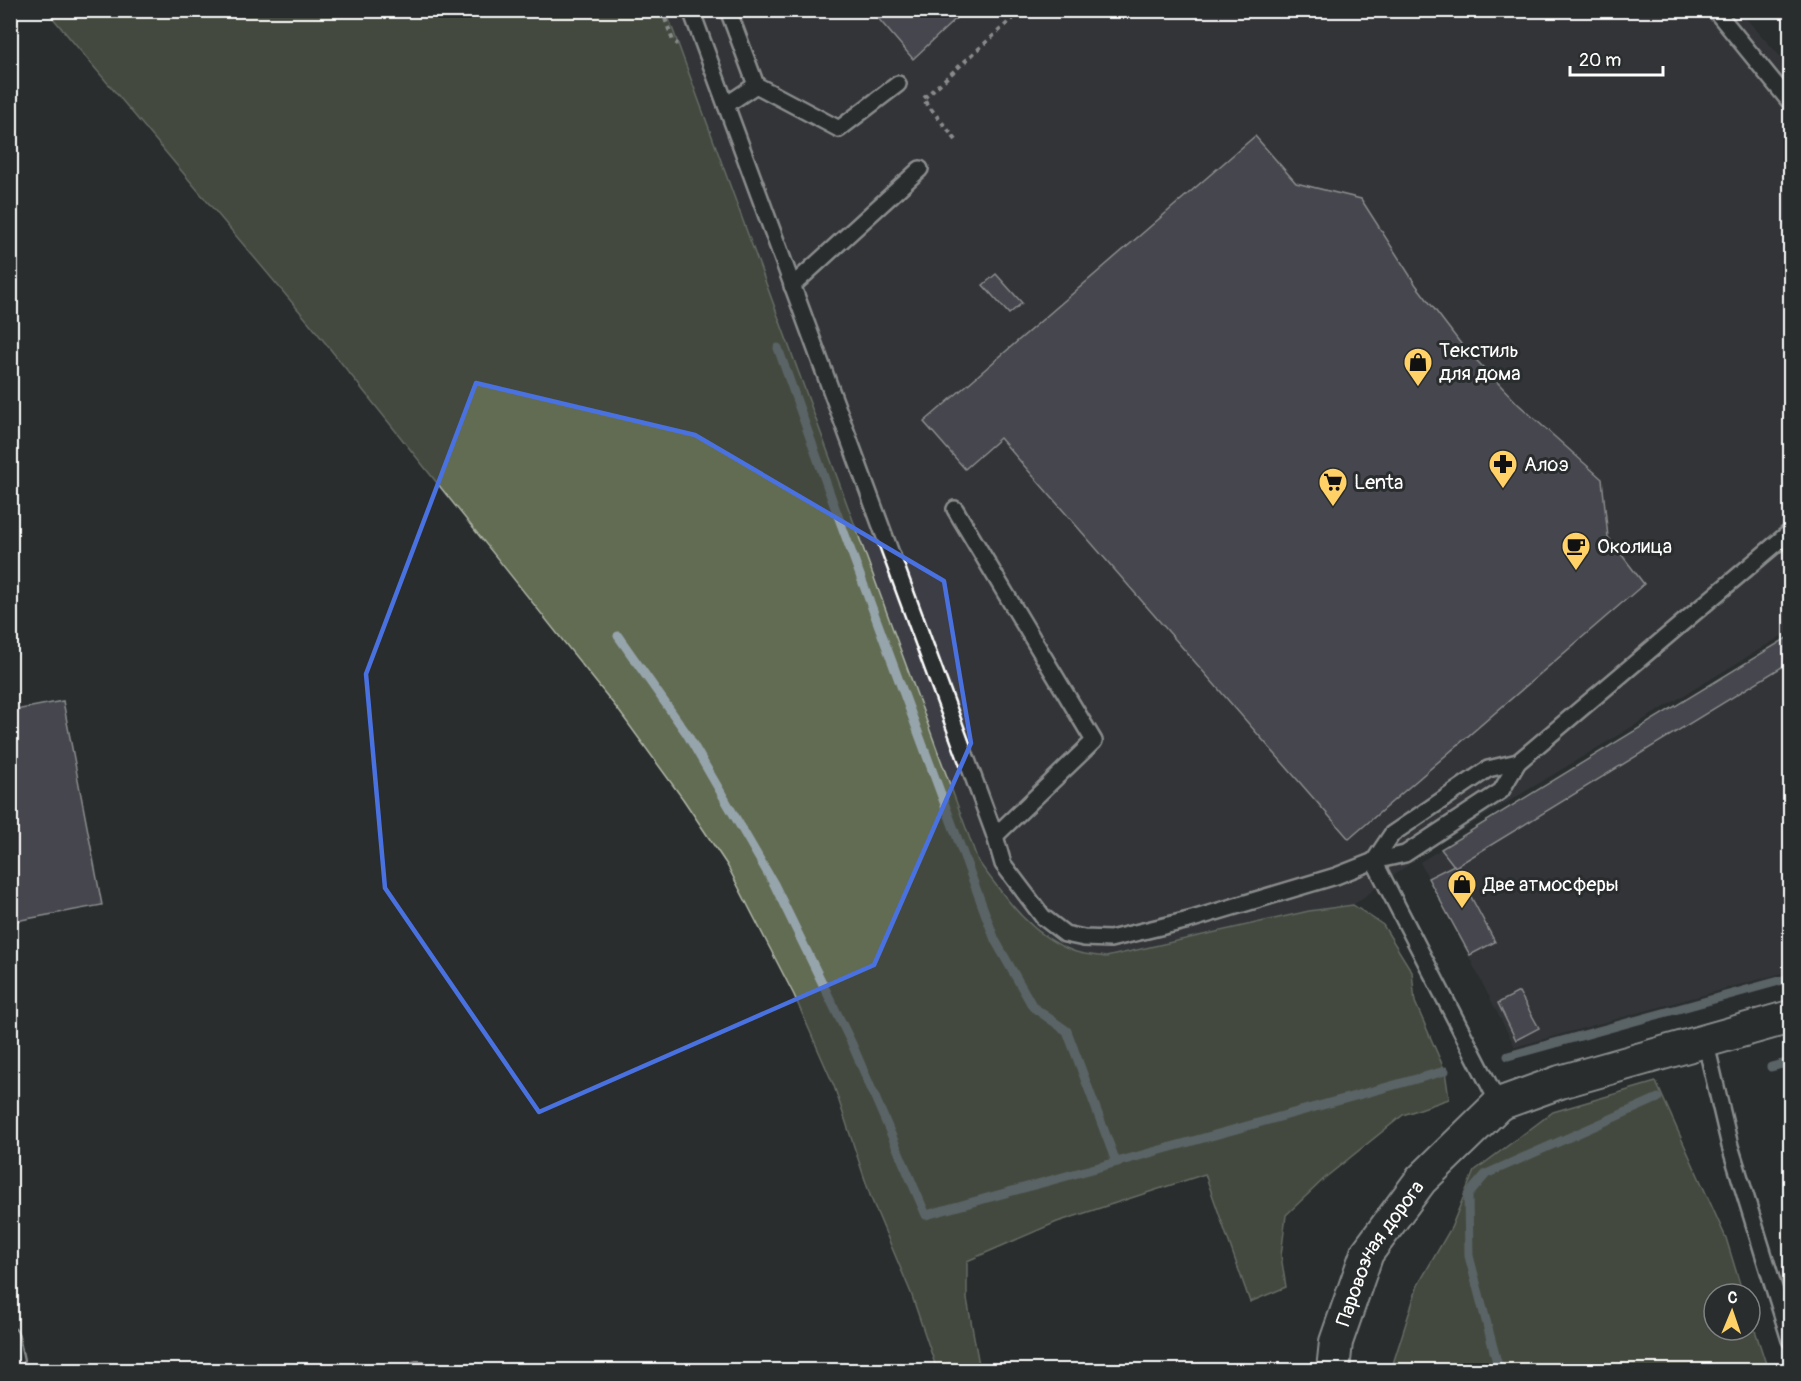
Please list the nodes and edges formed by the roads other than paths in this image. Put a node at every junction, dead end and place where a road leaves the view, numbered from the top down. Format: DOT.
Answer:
graph roads {
  1 [pos="691,10"];
  2 [pos="728,10"];
  3 [pos="1715,10"];
  4 [pos="756,84"];
  5 [pos="898,84"];
  6 [pos="1791,102"];
  7 [pos="726,105"];
  8 [pos="920,169"];
  9 [pos="792,286"];
  10 [pos="955,509"];
  11 [pos="1791,532"];
  12 [pos="1518,762"];
  13 [pos="995,836"];
  14 [pos="1374,861"];
  15 [pos="1791,1017"];
  16 [pos="1705,1040"];
  17 [pos="1499,1104"];
  18 [pos="10,1336"];
  19 [pos="1791,1340"];
  20 [pos="17,1371"];
  21 [pos="416,1371"];
  22 [pos="421,1371"];
  23 [pos="1333,1371"];
  1 -- 7 [label="lane"];
  2 -- 4 [label="lane"];
  3 -- 6 [label="lane"];
  4 -- 5 [label="lane"];
  4 -- 7 [label="lane"];
  7 -- 9 [label="lane"];
  8 -- 9 [label="lane"];
  9 -- 13 [label="lane"];
  10 -- 13 [label="lane"];
  11 -- 12 [label="lane"];
  12 -- 14 [label="lane"];
  12 -- 14 [label="lane"];
  13 -- 14 [label="lane"];
  14 -- 17 [label="lane"];
  15 -- 16 [label="street"];
  16 -- 17 [label="street"];
  16 -- 19 [label="lane"];
  17 -- 23 [label="street, Паровозная дорога"];
  18 -- 20 [label="lane"];
  21 -- 22 [label="lane"];
}
